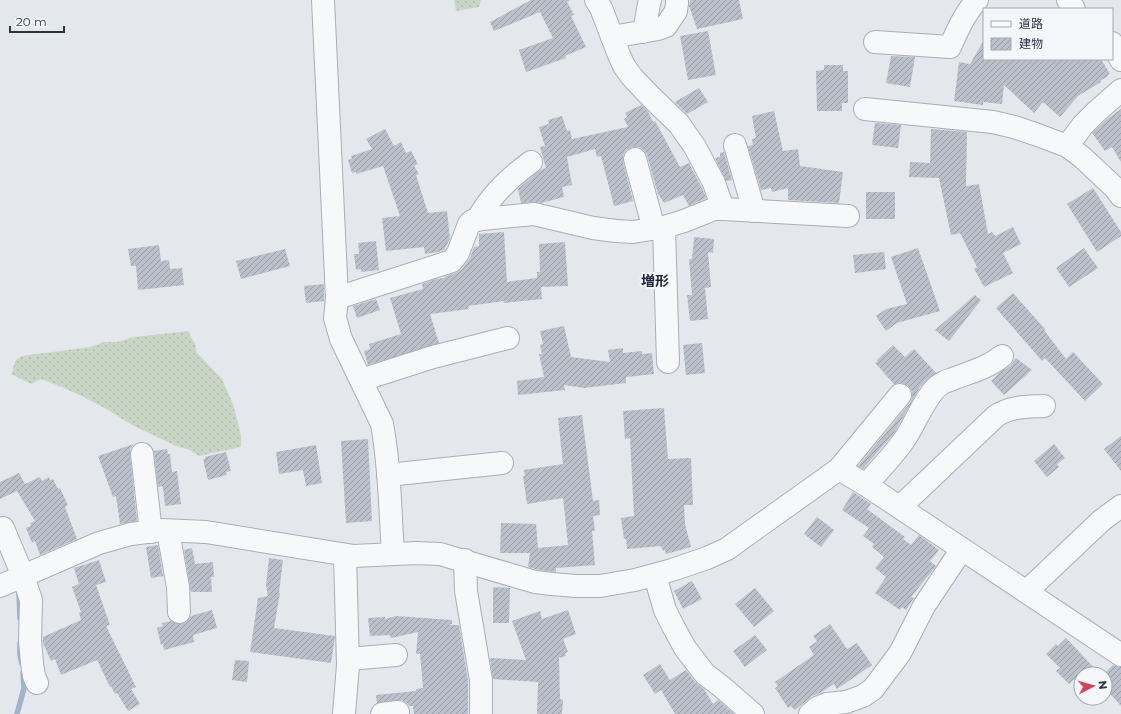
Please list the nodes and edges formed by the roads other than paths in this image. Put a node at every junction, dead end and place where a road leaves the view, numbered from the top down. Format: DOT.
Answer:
graph roads {
  1 [pos="323,0"];
  2 [pos="596,0"];
  3 [pos="650,0"];
  4 [pos="677,0"];
  5 [pos="977,0"];
  6 [pos="642,32"];
  7 [pos="612,37"];
  8 [pos="875,42"];
  9 [pos="1121,90"];
  10 [pos="865,109"];
  11 [pos="735,145"];
  12 [pos="1067,146"];
  13 [pos="635,159"];
  14 [pos="531,162"];
  15 [pos="1119,189"];
  16 [pos="723,209"];
  17 [pos="754,211"];
  18 [pos="848,216"];
  19 [pos="477,220"];
  20 [pos="659,228"];
  21 [pos="337,298"];
  22 [pos="508,338"];
  23 [pos="1002,356"];
  24 [pos="668,362"];
  25 [pos="361,380"];
  26 [pos="900,395"];
  27 [pos="1044,406"];
  28 [pos="142,454"];
  29 [pos="502,462"];
  30 [pos="839,469"];
  31 [pos="388,475"];
  32 [pos="866,485"];
  33 [pos="1121,506"];
  34 [pos="900,507"];
  35 [pos="3,528"];
  36 [pos="160,531"];
  37 [pos="962,549"];
  38 [pos="345,554"];
  39 [pos="392,554"];
  40 [pos="465,560"];
  41 [pos="23,576"];
  42 [pos="655,576"];
  43 [pos="0,586"];
  44 [pos="1027,591"];
  45 [pos="179,612"];
  46 [pos="1119,651"];
  47 [pos="396,655"];
  48 [pos="348,659"];
  49 [pos="37,683"];
  50 [pos="344,714"];
  51 [pos="482,714"];
  52 [pos="752,714"];
  53 [pos="810,714"];
  1 -- 21 [label="street"];
  2 -- 7 [label="street"];
  3 -- 6 [label="street"];
  4 -- 6 [label="street"];
  5 -- 8 [label="street"];
  6 -- 7 [label="street"];
  7 -- 16 [label="street"];
  9 -- 12 [label="street"];
  10 -- 12 [label="street"];
  11 -- 17 [label="street"];
  12 -- 15 [label="street"];
  13 -- 20 [label="street"];
  14 -- 19 [label="street"];
  16 -- 17 [label="street"];
  16 -- 20 [label="street"];
  17 -- 18 [label="street"];
  19 -- 20 [label="street"];
  19 -- 21 [label="street"];
  20 -- 24 [label="street"];
  21 -- 25 [label="street"];
  22 -- 25 [label="street"];
  23 -- 32 [label="street"];
  25 -- 31 [label="street"];
  26 -- 30 [label="street"];
  27 -- 34 [label="street"];
  28 -- 36 [label="street"];
  29 -- 31 [label="street"];
  30 -- 32 [label="street"];
  30 -- 42 [label="street"];
  31 -- 39 [label="street"];
  32 -- 34 [label="street"];
  33 -- 44 [label="street"];
  34 -- 37 [label="street"];
  35 -- 41 [label="street"];
  36 -- 38 [label="street"];
  36 -- 41 [label="street"];
  36 -- 45 [label="street"];
  37 -- 44 [label="street"];
  37 -- 53 [label="street"];
  38 -- 39 [label="street"];
  38 -- 48 [label="street"];
  39 -- 40 [label="street"];
  40 -- 42 [label="street"];
  40 -- 51 [label="street"];
  41 -- 43 [label="street"];
  41 -- 49 [label="street"];
  42 -- 52 [label="street"];
  44 -- 46 [label="street"];
  47 -- 48 [label="street"];
  48 -- 50 [label="street"];
}
